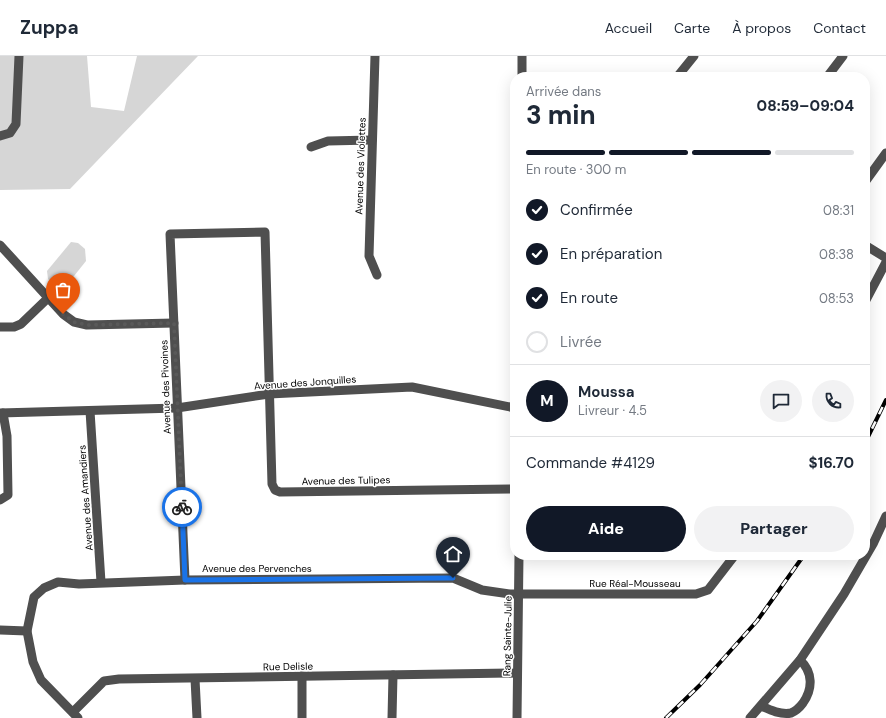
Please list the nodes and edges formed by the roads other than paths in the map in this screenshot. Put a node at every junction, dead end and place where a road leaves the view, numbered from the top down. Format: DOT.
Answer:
graph roads {
  1 [pos="19,56"];
  2 [pos="375,56"];
  3 [pos="522,56"];
  4 [pos="694,56"];
  5 [pos="843,56"];
  6 [pos="522,72"];
  7 [pos="681,72"];
  8 [pos="831,72"];
  9 [pos="0,136"];
  10 [pos="372,140"];
  11 [pos="311,147"];
  12 [pos="886,153"];
  13 [pos="870,175"];
  14 [pos="0,245"];
  15 [pos="870,248"];
  16 [pos="886,258"];
  17 [pos="886,262"];
  18 [pos="377,275"];
  19 [pos="870,292"];
  20 [pos="48,298"];
  21 [pos="174,323"];
  22 [pos="0,327"];
  23 [pos="269,394"];
  24 [pos="510,407"];
  25 [pos="177,408"];
  26 [pos="90,411"];
  27 [pos="1,413"];
  28 [pos="4,480"];
  29 [pos="510,489"];
  30 [pos="0,500"];
  31 [pos="886,516"];
  32 [pos="870,549"];
  33 [pos="518,560"];
  34 [pos="731,560"];
  35 [pos="864,560"];
  36 [pos="185,580"];
  37 [pos="101,582"];
  38 [pos="518,594"];
  39 [pos="0,630"];
  40 [pos="27,631"];
  41 [pos="800,660"];
  42 [pos="517,673"];
  43 [pos="302,676"];
  44 [pos="393,676"];
  45 [pos="195,679"];
  46 [pos="761,706"];
  47 [pos="75,715"];
  48 [pos="197,718"];
  49 [pos="302,718"];
  50 [pos="392,718"];
  51 [pos="517,718"];
  52 [pos="750,718"];
  1 -- 9 [label="street"];
  2 -- 10 [label="street, Avenue des Violettes"];
  3 -- 6 [label="street"];
  4 -- 7 [label="street"];
  5 -- 8 [label="street"];
  10 -- 11 [label="street"];
  10 -- 18 [label="street, Avenue des Violettes"];
  12 -- 13 [label="street"];
  14 -- 20 [label="street"];
  15 -- 16 [label="street"];
  17 -- 19 [label="street"];
  20 -- 21 [label="street"];
  20 -- 22 [label="street"];
  21 -- 23 [label="street, Avenue des Pivoines"];
  21 -- 25 [label="street, Avenue des Pivoines"];
  23 -- 24 [label="street, Avenue des Jonquilles"];
  23 -- 25 [label="street, Avenue des Jonquilles"];
  23 -- 29 [label="street, Avenue des Tulipes"];
  25 -- 26 [label="street, Avenue des Jonquilles"];
  25 -- 36 [label="street, Avenue des Pivoines"];
  26 -- 27 [label="street, Avenue des Jonquilles"];
  26 -- 37 [label="street, Avenue des Amandiers"];
  27 -- 28 [label="street"];
  28 -- 30 [label="street"];
  31 -- 32 [label="street"];
  33 -- 38 [label="street, Rang Sainte-Julie"];
  34 -- 38 [label="street, Rue Réal-Mousseau"];
  35 -- 41 [label="street"];
  36 -- 37 [label="street, Avenue des Pervenches"];
  36 -- 38 [label="street, Avenue des Pervenches"];
  37 -- 40 [label="street, Avenue des Pervenches"];
  38 -- 42 [label="street, Rang Sainte-Julie"];
  39 -- 40 [label="street"];
  40 -- 47 [label="street"];
  41 -- 46 [label="street"];
  41 -- 46 [label="street"];
  42 -- 44 [label="street, Rue Delisle"];
  42 -- 51 [label="street, Rang Sainte-Julie"];
  43 -- 44 [label="street, Rue Delisle"];
  43 -- 45 [label="street, Rue Delisle"];
  43 -- 49 [label="street"];
  44 -- 50 [label="street"];
  45 -- 47 [label="street, Rue Delisle"];
  45 -- 48 [label="street"];
  46 -- 52 [label="street"];
}
